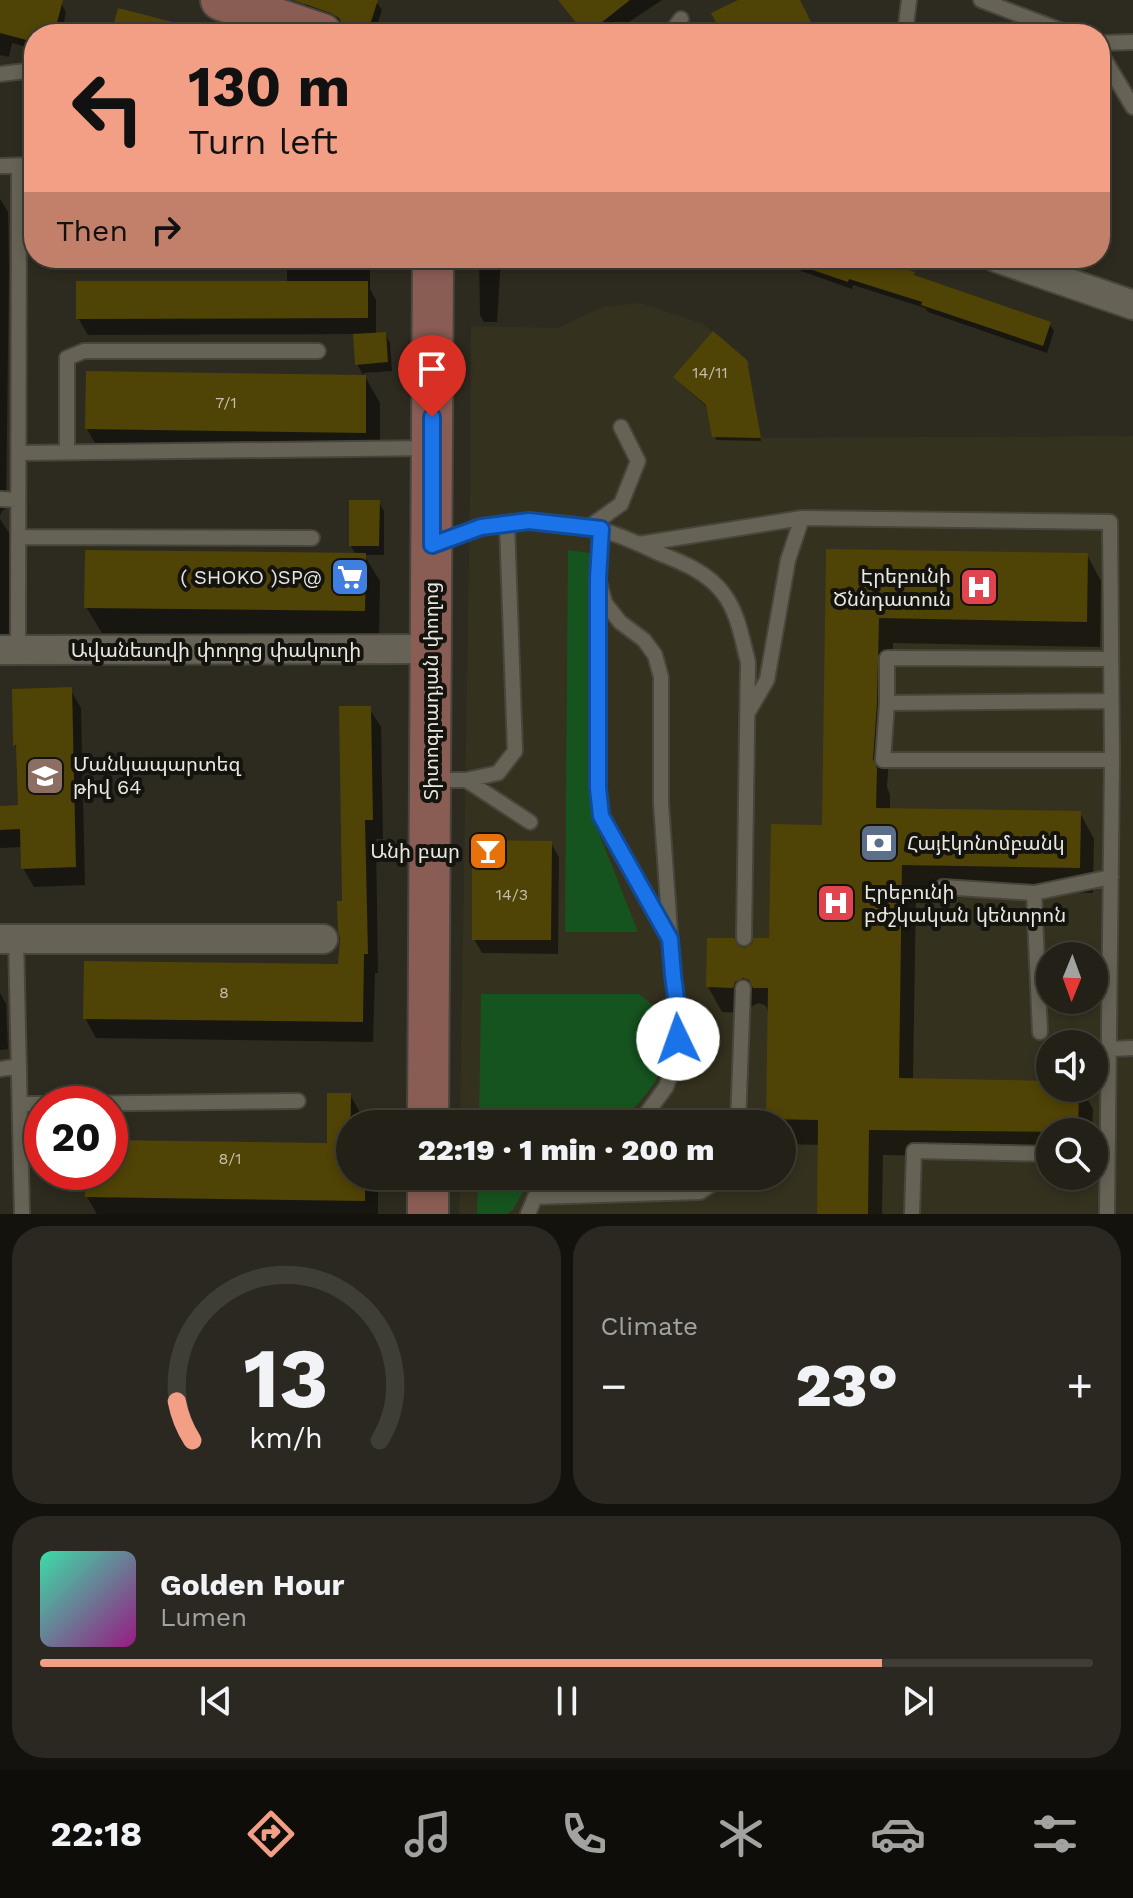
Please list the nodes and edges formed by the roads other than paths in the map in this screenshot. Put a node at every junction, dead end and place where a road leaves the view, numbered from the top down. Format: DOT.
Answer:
graph roads {
  1 [pos="221,0"];
  2 [pos="909,0"];
  3 [pos="981,0"];
  4 [pos="681,19"];
  5 [pos="292,24"];
  6 [pos="677,24"];
  7 [pos="906,24"];
  8 [pos="1044,24"];
  9 [pos="1133,42"];
  10 [pos="1110,43"];
  11 [pos="1110,69"];
  12 [pos="24,71"];
  13 [pos="0,74"];
  14 [pos="1133,107"];
  15 [pos="24,165"];
  16 [pos="0,166"];
  17 [pos="24,247"];
  18 [pos="433,268"];
  19 [pos="1026,268"];
  20 [pos="1133,305"];
  21 [pos="318,351"];
  22 [pos="621,427"];
  23 [pos="432,448"];
  24 [pos="67,452"];
  25 [pos="19,453"];
  26 [pos="0,499"];
  27 [pos="18,500"];
  28 [pos="802,518"];
  29 [pos="507,524"];
  30 [pos="595,528"];
  31 [pos="19,537"];
  32 [pos="312,538"];
  33 [pos="639,544"];
  34 [pos="432,545"];
  35 [pos="598,578"];
  36 [pos="431,649"];
  37 [pos="9,650"];
  38 [pos="1111,659"];
  39 [pos="1111,701"];
  40 [pos="887,703"];
  41 [pos="747,714"];
  42 [pos="1112,760"];
  43 [pos="448,780"];
  44 [pos="530,822"];
  45 [pos="1111,877"];
  46 [pos="943,887"];
  47 [pos="1034,893"];
  48 [pos="8,938"];
  49 [pos="744,938"];
  50 [pos="323,939"];
  51 [pos="670,939"];
  52 [pos="743,988"];
  53 [pos="1040,1030"];
  54 [pos="1133,1048"];
  55 [pos="1110,1049"];
  56 [pos="19,1066"];
  57 [pos="0,1069"];
  58 [pos="298,1101"];
  59 [pos="128,1103"];
  60 [pos="20,1104"];
  61 [pos="24,1104"];
  62 [pos="429,1110"];
  63 [pos="649,1110"];
  64 [pos="739,1110"];
  65 [pos="1104,1118"];
  66 [pos="1036,1154"];
  67 [pos="428,1190"];
  68 [pos="547,1190"];
  69 [pos="703,1190"];
  70 [pos="1105,1190"];
  71 [pos="535,1197"];
  72 [pos="22,1214"];
  73 [pos="428,1214"];
  74 [pos="528,1214"];
  75 [pos="912,1214"];
  76 [pos="1107,1214"];
  1 -- 5 [label="street"];
  2 -- 7 [label="lane"];
  3 -- 8 [label="lane"];
  4 -- 6 [label="lane"];
  9 -- 10 [label="lane"];
  11 -- 14 [label="lane"];
  12 -- 13 [label="lane"];
  15 -- 16 [label="lane"];
  17 -- 25 [label="lane"];
  18 -- 23 [label="street, Տիտոգրադյան փողոց"];
  19 -- 20 [label="street"];
  21 -- 24 [label="lane"];
  22 -- 30 [label="lane"];
  23 -- 24 [label="lane"];
  23 -- 34 [label="street, Տիտոգրադյան փողոց"];
  24 -- 25 [label="lane"];
  25 -- 27 [label="lane"];
  26 -- 27 [label="lane"];
  27 -- 31 [label="lane"];
  28 -- 33 [label="lane"];
  28 -- 38 [label="lane"];
  28 -- 41 [label="lane"];
  29 -- 30 [label="lane"];
  29 -- 34 [label="lane"];
  29 -- 43 [label="lane"];
  30 -- 33 [label="lane"];
  30 -- 35 [label="lane"];
  31 -- 32 [label="lane"];
  31 -- 37 [label="lane"];
  33 -- 41 [label="lane"];
  34 -- 36 [label="street, Տիտոգրադյան փողոց"];
  35 -- 51 [label="lane"];
  35 -- 51 [label="lane"];
  36 -- 37 [label="street, Ավանեսովի փողոց փակուղի"];
  36 -- 43 [label="street, Տիտոգրադյան փողոց"];
  38 -- 39 [label="lane"];
  38 -- 40 [label="lane"];
  39 -- 40 [label="lane"];
  39 -- 42 [label="lane"];
  40 -- 42 [label="lane"];
  41 -- 49 [label="lane"];
  42 -- 45 [label="lane"];
  43 -- 44 [label="lane"];
  43 -- 62 [label="street, Տիտոգրադյան փողոց"];
  45 -- 47 [label="lane"];
  45 -- 55 [label="lane"];
  46 -- 47 [label="lane"];
  47 -- 53 [label="lane"];
  48 -- 50 [label="street"];
  48 -- 56 [label="lane"];
  51 -- 63 [label="lane"];
  52 -- 64 [label="lane"];
  54 -- 55 [label="lane"];
  55 -- 65 [label="lane"];
  56 -- 57 [label="lane"];
  56 -- 60 [label="lane"];
  58 -- 59 [label="lane"];
  60 -- 61 [label="lane"];
  60 -- 72 [label="lane"];
  66 -- 75 [label="lane"];
  67 -- 73 [label="street"];
  68 -- 71 [label="lane"];
  69 -- 71 [label="lane"];
  70 -- 76 [label="lane"];
  71 -- 74 [label="lane"];
}
